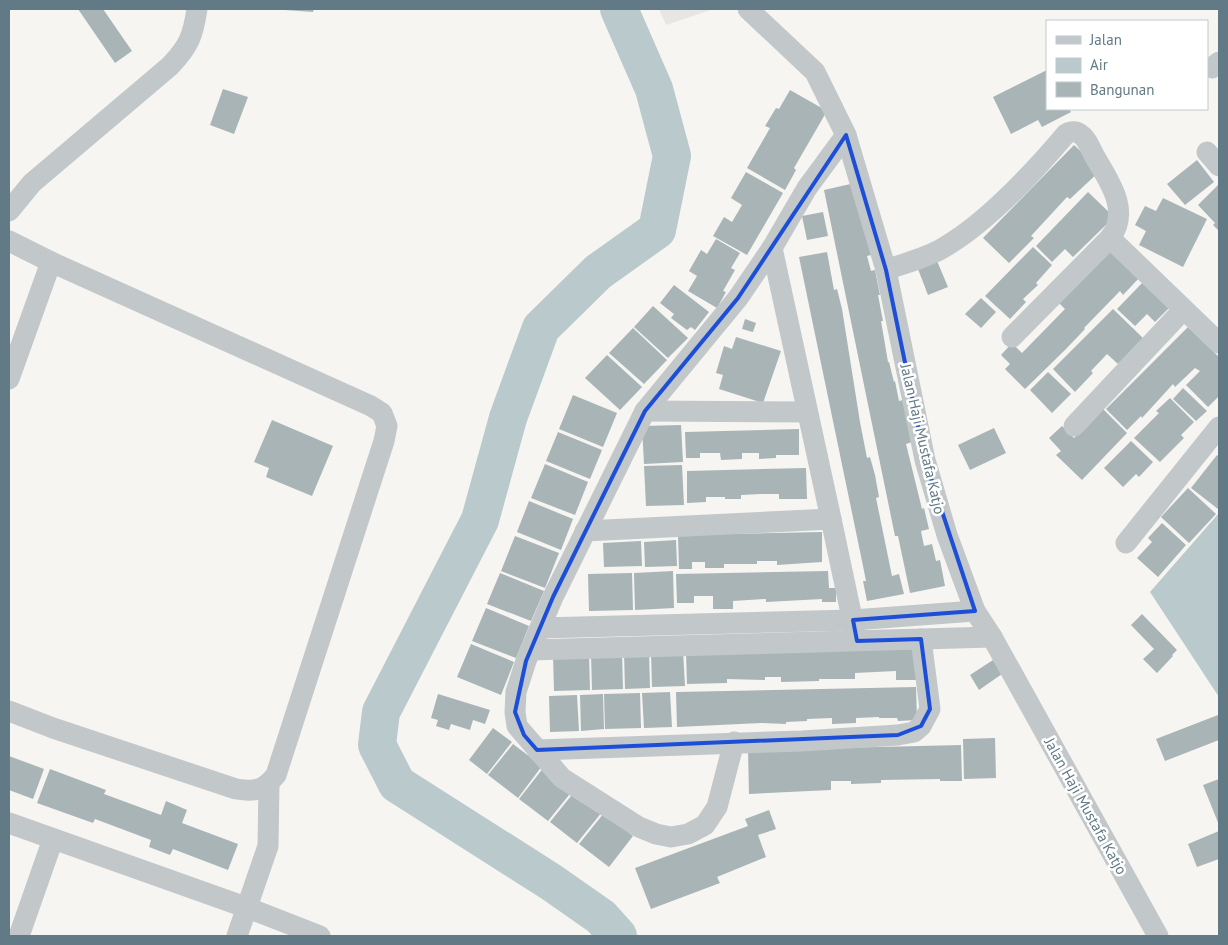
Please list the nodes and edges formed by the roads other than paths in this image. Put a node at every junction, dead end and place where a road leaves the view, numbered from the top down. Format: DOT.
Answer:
graph roads {
  1 [pos="197,9"];
  2 [pos="748,9"];
  3 [pos="846,135"];
  4 [pos="9,211"];
  5 [pos="1110,238"];
  6 [pos="9,241"];
  7 [pos="772,248"];
  8 [pos="51,262"];
  9 [pos="886,270"];
  10 [pos="1183,310"];
  11 [pos="1012,337"];
  12 [pos="1219,342"];
  13 [pos="9,379"];
  14 [pos="645,411"];
  15 [pos="806,412"];
  16 [pos="1074,426"];
  17 [pos="1219,427"];
  18 [pos="831,519"];
  19 [pos="584,531"];
  20 [pos="1126,543"];
  21 [pos="975,611"];
  22 [pos="853,620"];
  23 [pos="540,628"];
  24 [pos="992,637"];
  25 [pos="921,639"];
  26 [pos="856,641"];
  27 [pos="530,650"];
  28 [pos="9,711"];
  29 [pos="734,742"];
  30 [pos="537,750"];
  31 [pos="269,784"];
  32 [pos="9,823"];
  33 [pos="53,839"];
  34 [pos="248,908"];
  35 [pos="19,936"];
  36 [pos="237,936"];
  37 [pos="320,936"];
  38 [pos="1158,936"];
  1 -- 4 [label="street"];
  2 -- 3 [label="street, Jalan Haji Mustafa Katjo"];
  3 -- 7 [label="street"];
  3 -- 9 [label="street, Jalan Haji Mustafa Katjo"];
  5 -- 9 [label="street"];
  5 -- 10 [label="street"];
  5 -- 11 [label="street"];
  6 -- 8 [label="street"];
  7 -- 14 [label="street"];
  7 -- 15 [label="street"];
  8 -- 13 [label="street"];
  8 -- 31 [label="street"];
  9 -- 21 [label="street, Jalan Haji Mustafa Katjo"];
  10 -- 12 [label="street"];
  10 -- 16 [label="street"];
  14 -- 15 [label="street"];
  14 -- 19 [label="street"];
  15 -- 18 [label="street"];
  17 -- 20 [label="street"];
  18 -- 19 [label="street"];
  18 -- 22 [label="street"];
  19 -- 23 [label="street"];
  21 -- 22 [label="street"];
  21 -- 24 [label="street, Jalan Haji Mustafa Katjo"];
  22 -- 23 [label="street"];
  22 -- 26 [label="street"];
  23 -- 27 [label="street"];
  24 -- 25 [label="street"];
  24 -- 38 [label="street, Jalan Haji Mustafa Katjo"];
  25 -- 26 [label="street"];
  25 -- 29 [label="street"];
  26 -- 27 [label="street"];
  27 -- 30 [label="street"];
  28 -- 31 [label="street"];
  29 -- 30 [label="street"];
  29 -- 30 [label="street"];
  31 -- 34 [label="street"];
  32 -- 33 [label="street"];
  33 -- 34 [label="street"];
  33 -- 35 [label="street"];
  34 -- 36 [label="street"];
  34 -- 37 [label="street"];
}
